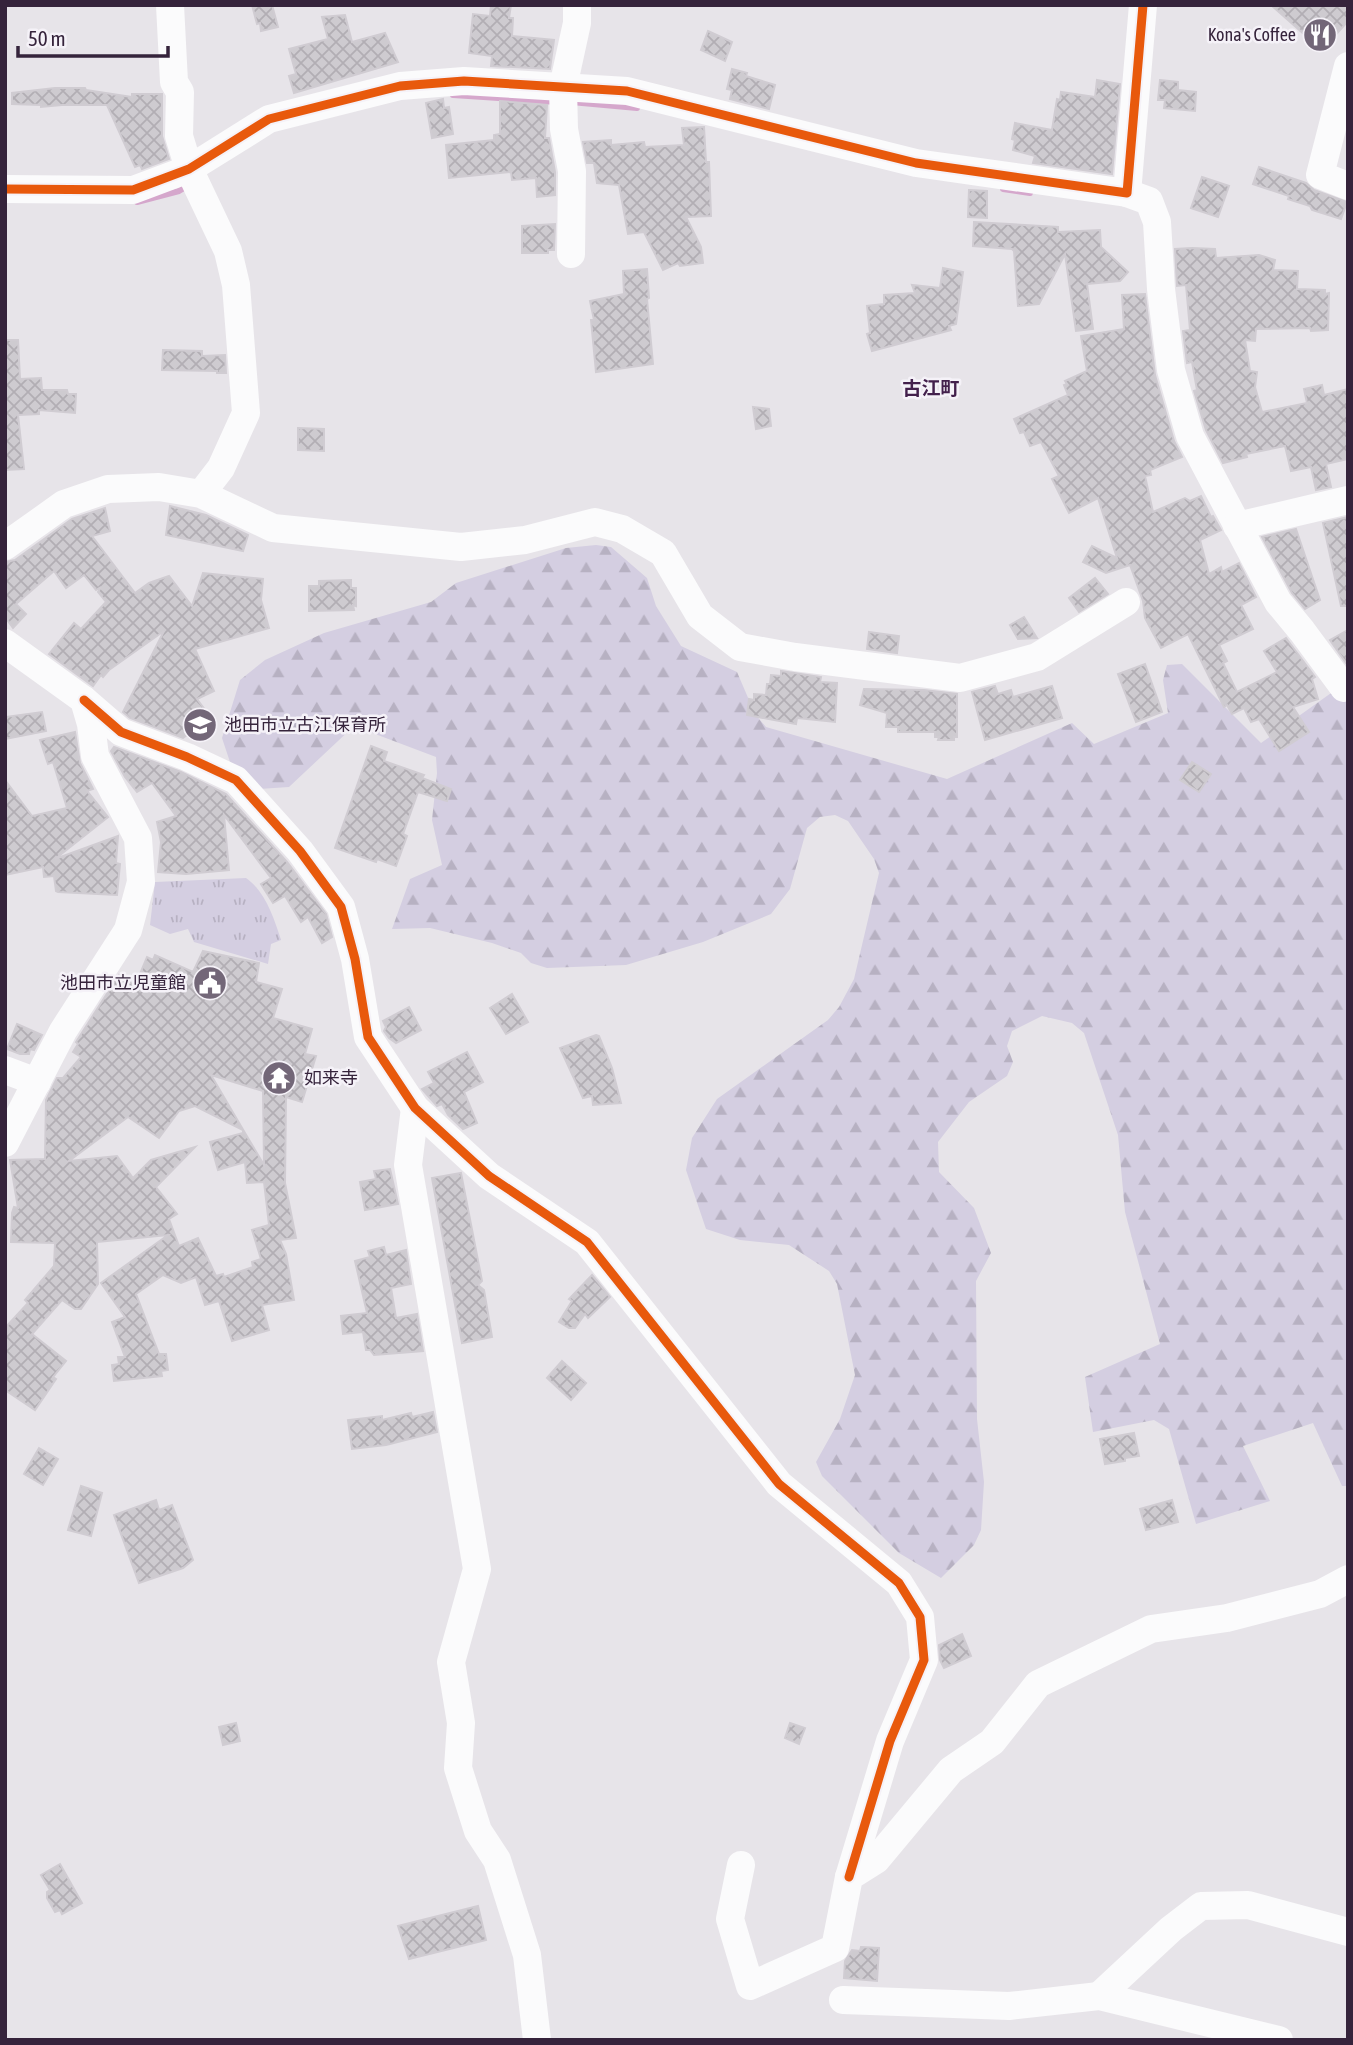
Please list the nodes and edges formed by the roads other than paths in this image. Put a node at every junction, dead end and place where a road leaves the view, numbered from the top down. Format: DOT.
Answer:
graph roads {
  1 [pos="170,5"];
  2 [pos="578,5"];
  3 [pos="1143,5"];
  4 [pos="1348,66"];
  5 [pos="563,87"];
  6 [pos="189,169"];
  7 [pos="1348,186"];
  8 [pos="5,189"];
  9 [pos="1126,193"];
  10 [pos="570,254"];
  11 [pos="201,494"];
  12 [pos="1348,500"];
  13 [pos="1237,526"];
  14 [pos="5,546"];
  15 [pos="1126,602"];
  16 [pos="5,643"];
  17 [pos="1344,688"];
  18 [pos="83,701"];
  19 [pos="5,1070"];
  20 [pos="37,1082"];
  21 [pos="415,1108"];
  22 [pos="5,1143"];
  23 [pos="1348,1579"];
  24 [pos="741,1866"];
  25 [pos="849,1877"];
  26 [pos="1348,1932"];
  27 [pos="1099,1996"];
  28 [pos="843,2000"];
  29 [pos="537,2040"];
  30 [pos="1279,2040"];
  1 -- 6 [label="street"];
  2 -- 5 [label="street"];
  3 -- 9 [label="street"];
  4 -- 7 [label="street"];
  5 -- 6 [label="street"];
  5 -- 9 [label="street"];
  5 -- 10 [label="street"];
  6 -- 8 [label="street"];
  6 -- 11 [label="street"];
  9 -- 13 [label="street"];
  11 -- 14 [label="street"];
  11 -- 15 [label="street"];
  12 -- 13 [label="street"];
  13 -- 17 [label="street"];
  16 -- 18 [label="street"];
  18 -- 20 [label="street"];
  18 -- 21 [label="street"];
  19 -- 20 [label="street"];
  20 -- 22 [label="street"];
  21 -- 25 [label="street"];
  21 -- 29 [label="street"];
  23 -- 25 [label="street"];
  24 -- 25 [label="street"];
  26 -- 27 [label="street"];
  27 -- 28 [label="street"];
  27 -- 30 [label="street"];
}
